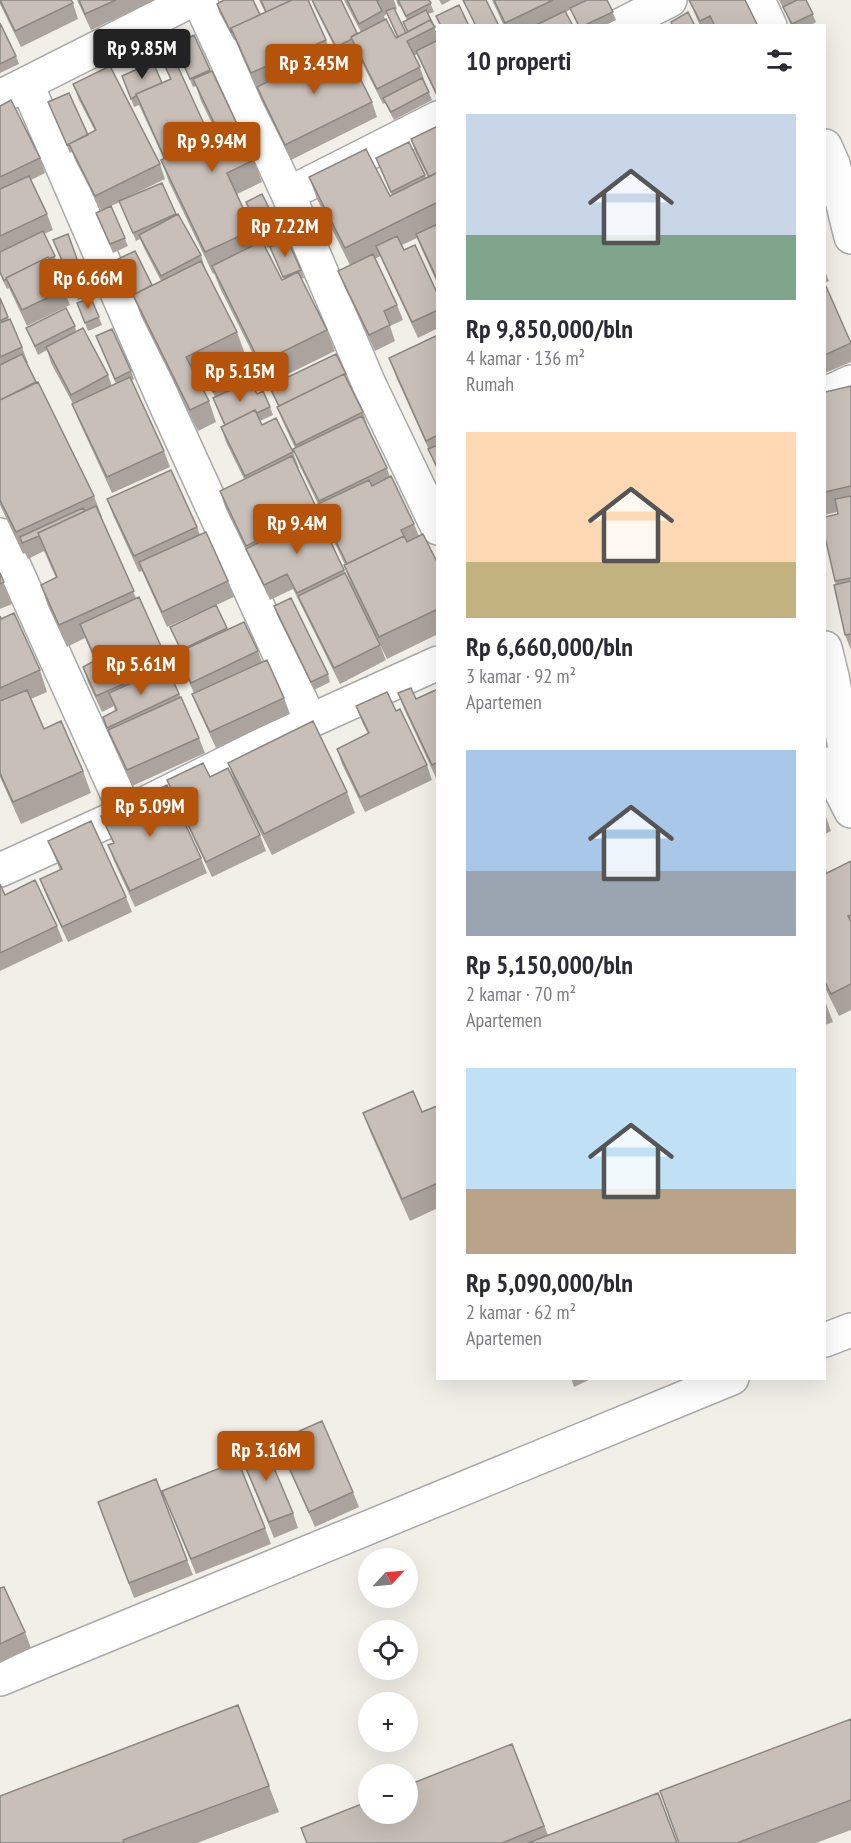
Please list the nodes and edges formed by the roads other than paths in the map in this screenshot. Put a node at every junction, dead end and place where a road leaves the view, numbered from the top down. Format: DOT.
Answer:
graph roads {
  1 [pos="192,0"];
  2 [pos="199,0"];
  3 [pos="670,0"];
  4 [pos="758,0"];
  5 [pos="623,24"];
  6 [pos="769,24"];
  7 [pos="14,91"];
  8 [pos="436,119"];
  9 [pos="828,159"];
  10 [pos="288,194"];
  11 [pos="851,237"];
  12 [pos="399,369"];
  13 [pos="851,382"];
  14 [pos="369,384"];
  15 [pos="826,394"];
  16 [pos="436,524"];
  17 [pos="0,535"];
  18 [pos="826,652"];
  19 [pos="436,664"];
  20 [pos="310,721"];
  21 [pos="826,763"];
  22 [pos="851,782"];
  23 [pos="851,811"];
  24 [pos="126,813"];
  25 [pos="0,870"];
  26 [pos="851,1330"];
  27 [pos="826,1340"];
  28 [pos="727,1380"];
  29 [pos="0,1679"];
  1 -- 7 [label="street"];
  2 -- 10 [label="street"];
  3 -- 5 [label="street"];
  4 -- 6 [label="street"];
  7 -- 20 [label="street"];
  8 -- 10 [label="street"];
  9 -- 11 [label="street"];
  10 -- 14 [label="street"];
  12 -- 14 [label="street"];
  13 -- 15 [label="street"];
  14 -- 16 [label="street"];
  17 -- 24 [label="street"];
  18 -- 22 [label="street"];
  19 -- 20 [label="street"];
  20 -- 24 [label="street"];
  21 -- 23 [label="street"];
  24 -- 25 [label="street"];
  26 -- 27 [label="street"];
  28 -- 29 [label="street"];
}
